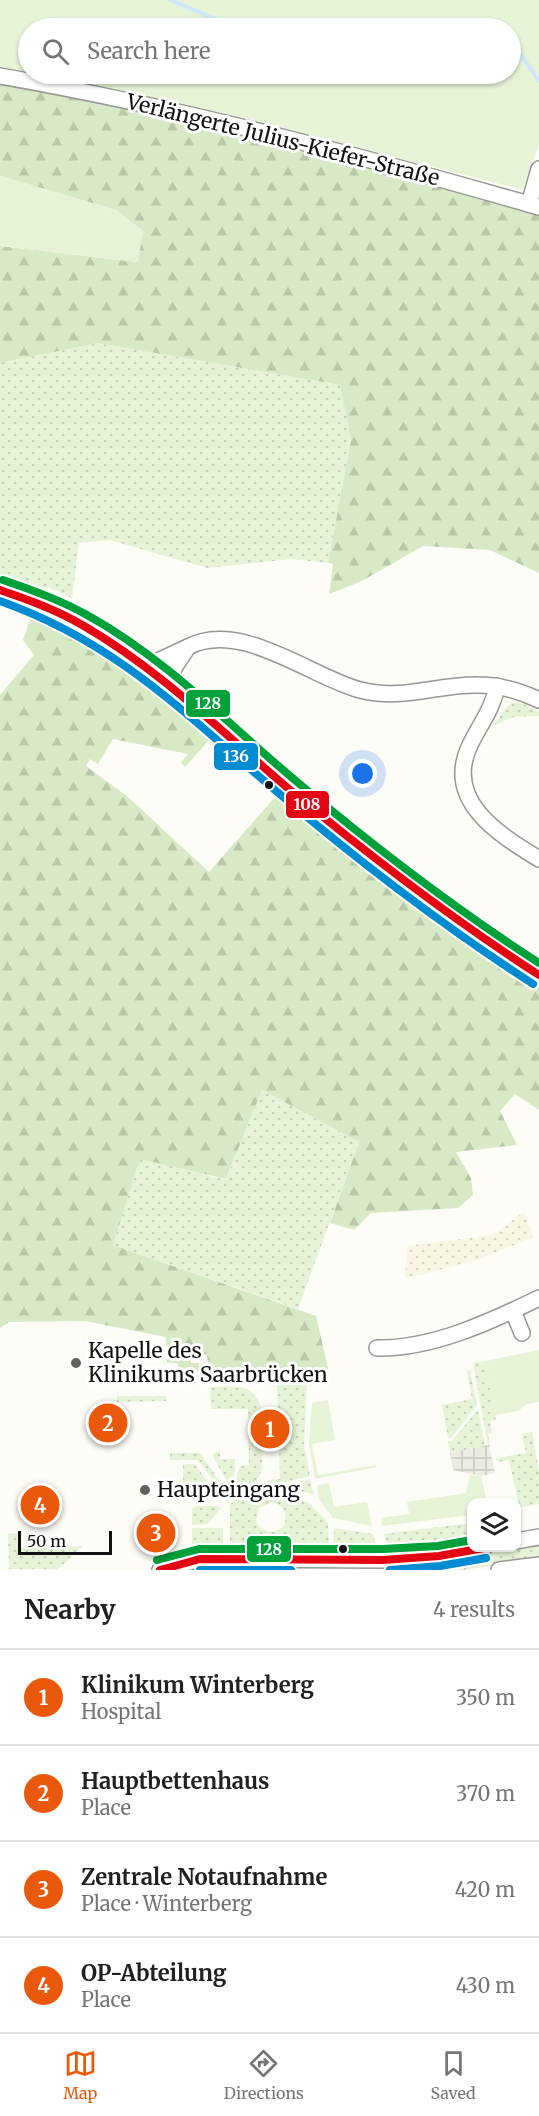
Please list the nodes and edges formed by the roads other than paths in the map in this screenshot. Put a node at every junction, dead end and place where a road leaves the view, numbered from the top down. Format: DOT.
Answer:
graph roads {
  1 [pos="0,76"];
  2 [pos="18,79"];
  3 [pos="46,84"];
  4 [pos="539,169"];
  5 [pos="534,206"];
  6 [pos="0,590"];
  7 [pos="188,647"];
  8 [pos="147,666"];
  9 [pos="170,684"];
  10 [pos="496,686"];
  11 [pos="539,700"];
  12 [pos="539,860"];
  13 [pos="539,975"];
  14 [pos="539,1298"];
  15 [pos="513,1311"];
  16 [pos="522,1333"];
  17 [pos="377,1348"];
  18 [pos="539,1537"];
  19 [pos="521,1540"];
  20 [pos="467,1551"];
  21 [pos="539,1565"];
  22 [pos="160,1570"];
  23 [pos="499,1570"];
  1 -- 2 [label="street, Verlängerte Julius-Kiefer-Straße"];
  3 -- 5 [label="street, Verlängerte Julius-Kiefer-Straße"];
  4 -- 5 [label="street, Verlängerte Julius-Kiefer-Straße"];
  6 -- 8 [label="street"];
  7 -- 8 [label="street"];
  7 -- 9 [label="street"];
  7 -- 10 [label="street"];
  8 -- 9 [label="street"];
  9 -- 13 [label="street"];
  10 -- 11 [label="street"];
  10 -- 12 [label="street"];
  14 -- 15 [label="street"];
  15 -- 16 [label="street"];
  15 -- 17 [label="street"];
  18 -- 19 [label="street"];
  20 -- 22 [label="street"];
  21 -- 23 [label="street"];
}
